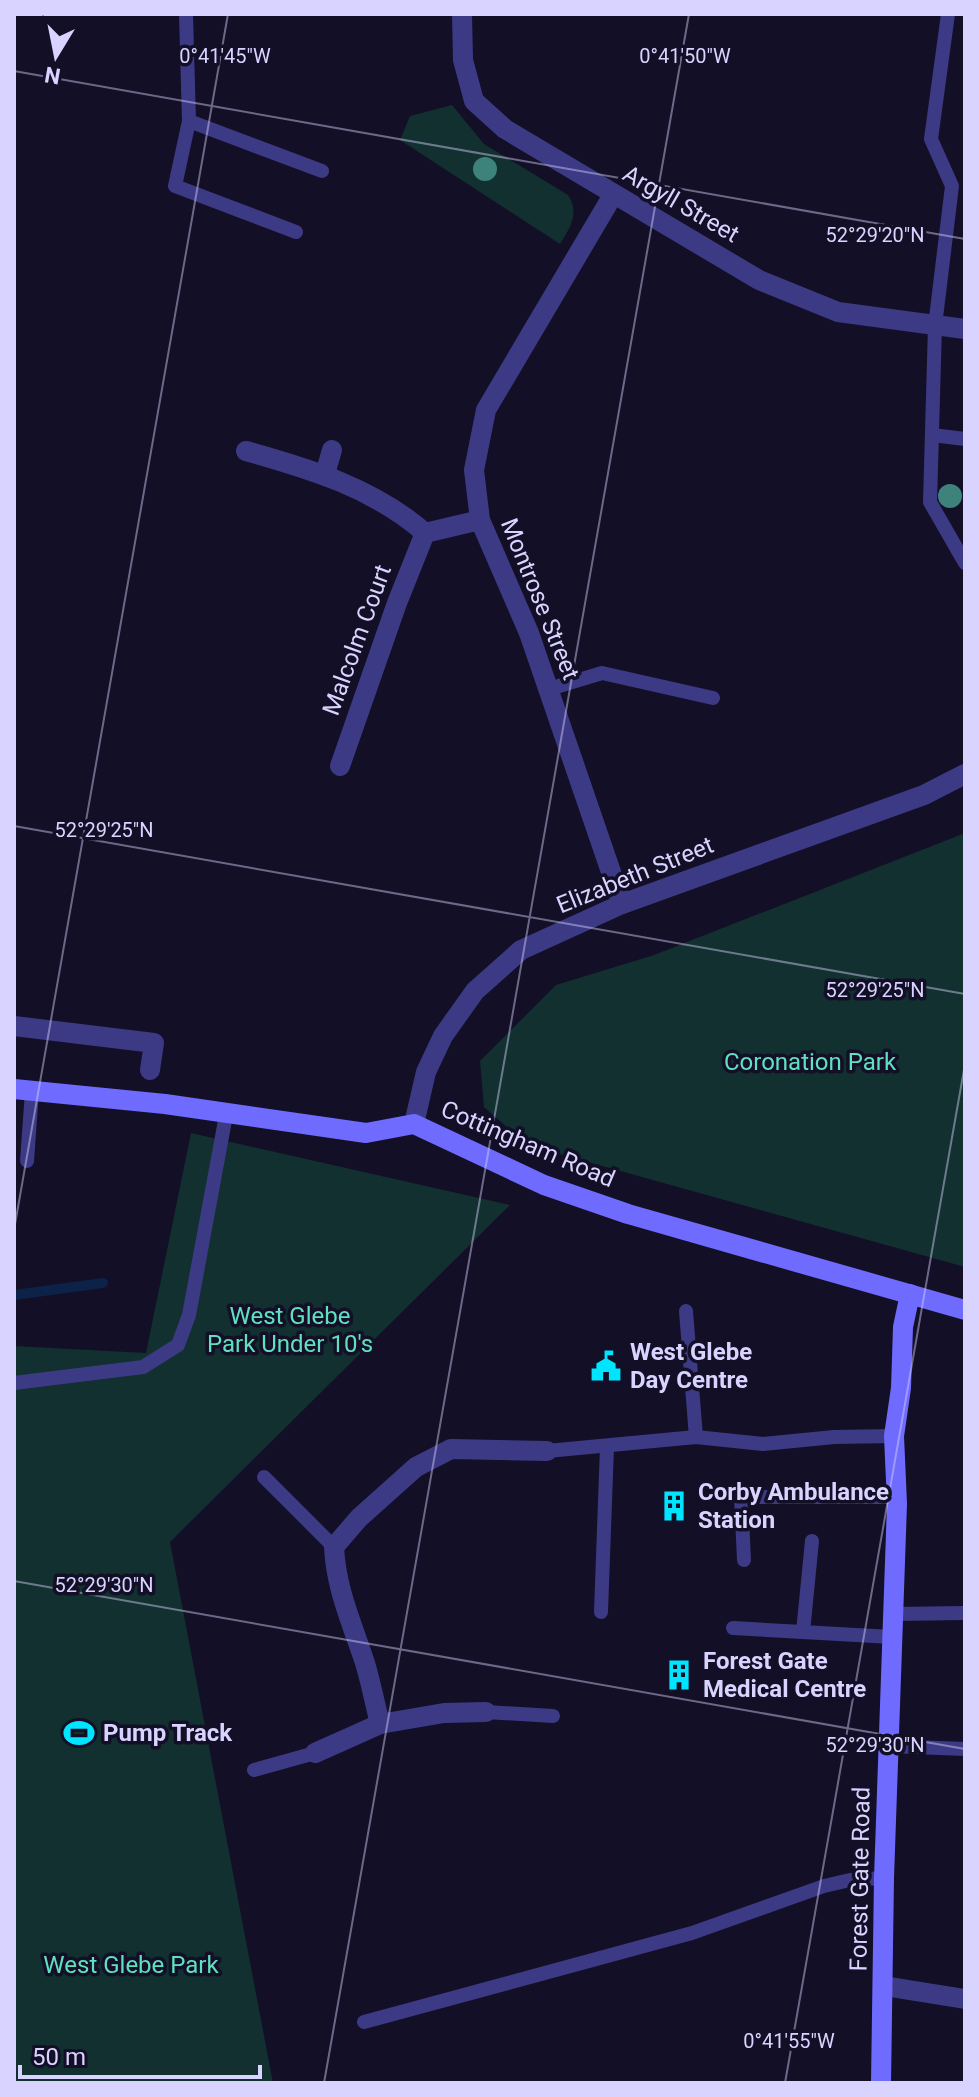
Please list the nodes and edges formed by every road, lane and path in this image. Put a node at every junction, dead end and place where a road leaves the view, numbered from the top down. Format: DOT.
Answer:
graph roads {
  1 [pos="186,14"];
  2 [pos="462,14"];
  3 [pos="948,14"];
  4 [pos="189,121"];
  5 [pos="322,171"];
  6 [pos="613,195"];
  7 [pos="296,232"];
  8 [pos="935,326"];
  9 [pos="965,329"];
  10 [pos="932,435"];
  11 [pos="965,439"];
  12 [pos="332,450"];
  13 [pos="246,451"];
  14 [pos="325,474"];
  15 [pos="480,520"];
  16 [pos="425,533"];
  17 [pos="965,563"];
  18 [pos="549,689"];
  19 [pos="713,698"];
  20 [pos="340,766"];
  21 [pos="965,774"];
  22 [pos="622,904"];
  23 [pos="14,1026"];
  24 [pos="150,1070"];
  25 [pos="23,1090"];
  26 [pos="226,1115"];
  27 [pos="414,1124"];
  28 [pos="27,1161"];
  29 [pos="910,1294"];
  30 [pos="965,1310"];
  31 [pos="686,1311"];
  32 [pos="14,1383"];
  33 [pos="894,1436"];
  34 [pos="696,1437"];
  35 [pos="607,1447"];
  36 [pos="547,1451"];
  37 [pos="264,1477"];
  38 [pos="897,1497"];
  39 [pos="812,1541"];
  40 [pos="334,1547"];
  41 [pos="744,1560"];
  42 [pos="601,1612"];
  43 [pos="965,1613"];
  44 [pos="893,1614"];
  45 [pos="733,1628"];
  46 [pos="803,1632"];
  47 [pos="892,1637"];
  48 [pos="486,1712"];
  49 [pos="553,1716"];
  50 [pos="380,1724"];
  51 [pos="889,1746"];
  52 [pos="965,1749"];
  53 [pos="315,1753"];
  54 [pos="254,1770"];
  55 [pos="884,1878"];
  56 [pos="884,1986"];
  57 [pos="965,1999"];
  58 [pos="364,2022"];
  59 [pos="881,2083"];
  1 -- 4 [label="lane"];
  2 -- 6 [label="street, Argyll Street"];
  3 -- 8 [label="lane"];
  4 -- 5 [label="lane"];
  4 -- 7 [label="lane"];
  6 -- 8 [label="street, Argyll Street"];
  6 -- 15 [label="street, Montrose Street"];
  8 -- 9 [label="street, Argyll Street"];
  8 -- 10 [label="lane"];
  10 -- 11 [label="lane"];
  10 -- 17 [label="lane"];
  12 -- 14 [label="street"];
  13 -- 14 [label="street"];
  14 -- 16 [label="street"];
  15 -- 16 [label="street"];
  15 -- 18 [label="street, Montrose Street"];
  16 -- 20 [label="street, Malcolm Court"];
  18 -- 19 [label="lane"];
  18 -- 22 [label="street, Montrose Street"];
  21 -- 22 [label="street, Elizabeth Street"];
  22 -- 27 [label="street, Elizabeth Street"];
  23 -- 24 [label="street"];
  25 -- 26 [label="street, Cottingham Road"];
  25 -- 28 [label="lane"];
  26 -- 27 [label="street, Cottingham Road"];
  26 -- 32 [label="lane"];
  27 -- 29 [label="street, Cottingham Road"];
  29 -- 30 [label="street, Cottingham Road"];
  29 -- 33 [label="street, Forest Gate Road"];
  31 -- 34 [label="lane"];
  33 -- 34 [label="lane"];
  33 -- 38 [label="street, Forest Gate Road"];
  34 -- 35 [label="lane"];
  35 -- 36 [label="lane"];
  35 -- 42 [label="lane"];
  36 -- 40 [label="street"];
  37 -- 40 [label="lane"];
  38 -- 41 [label="lane"];
  38 -- 44 [label="street, Forest Gate Road"];
  39 -- 46 [label="lane"];
  40 -- 50 [label="street"];
  43 -- 44 [label="lane"];
  44 -- 47 [label="street, Forest Gate Road"];
  45 -- 46 [label="lane"];
  46 -- 47 [label="lane"];
  47 -- 51 [label="street, Forest Gate Road"];
  48 -- 49 [label="lane"];
  48 -- 50 [label="street"];
  50 -- 53 [label="street"];
  51 -- 52 [label="lane"];
  51 -- 55 [label="street, Forest Gate Road"];
  53 -- 54 [label="lane"];
  55 -- 56 [label="street, Forest Gate Road"];
  55 -- 58 [label="lane"];
  56 -- 57 [label="street"];
  56 -- 59 [label="street, Forest Gate Road"];
}
